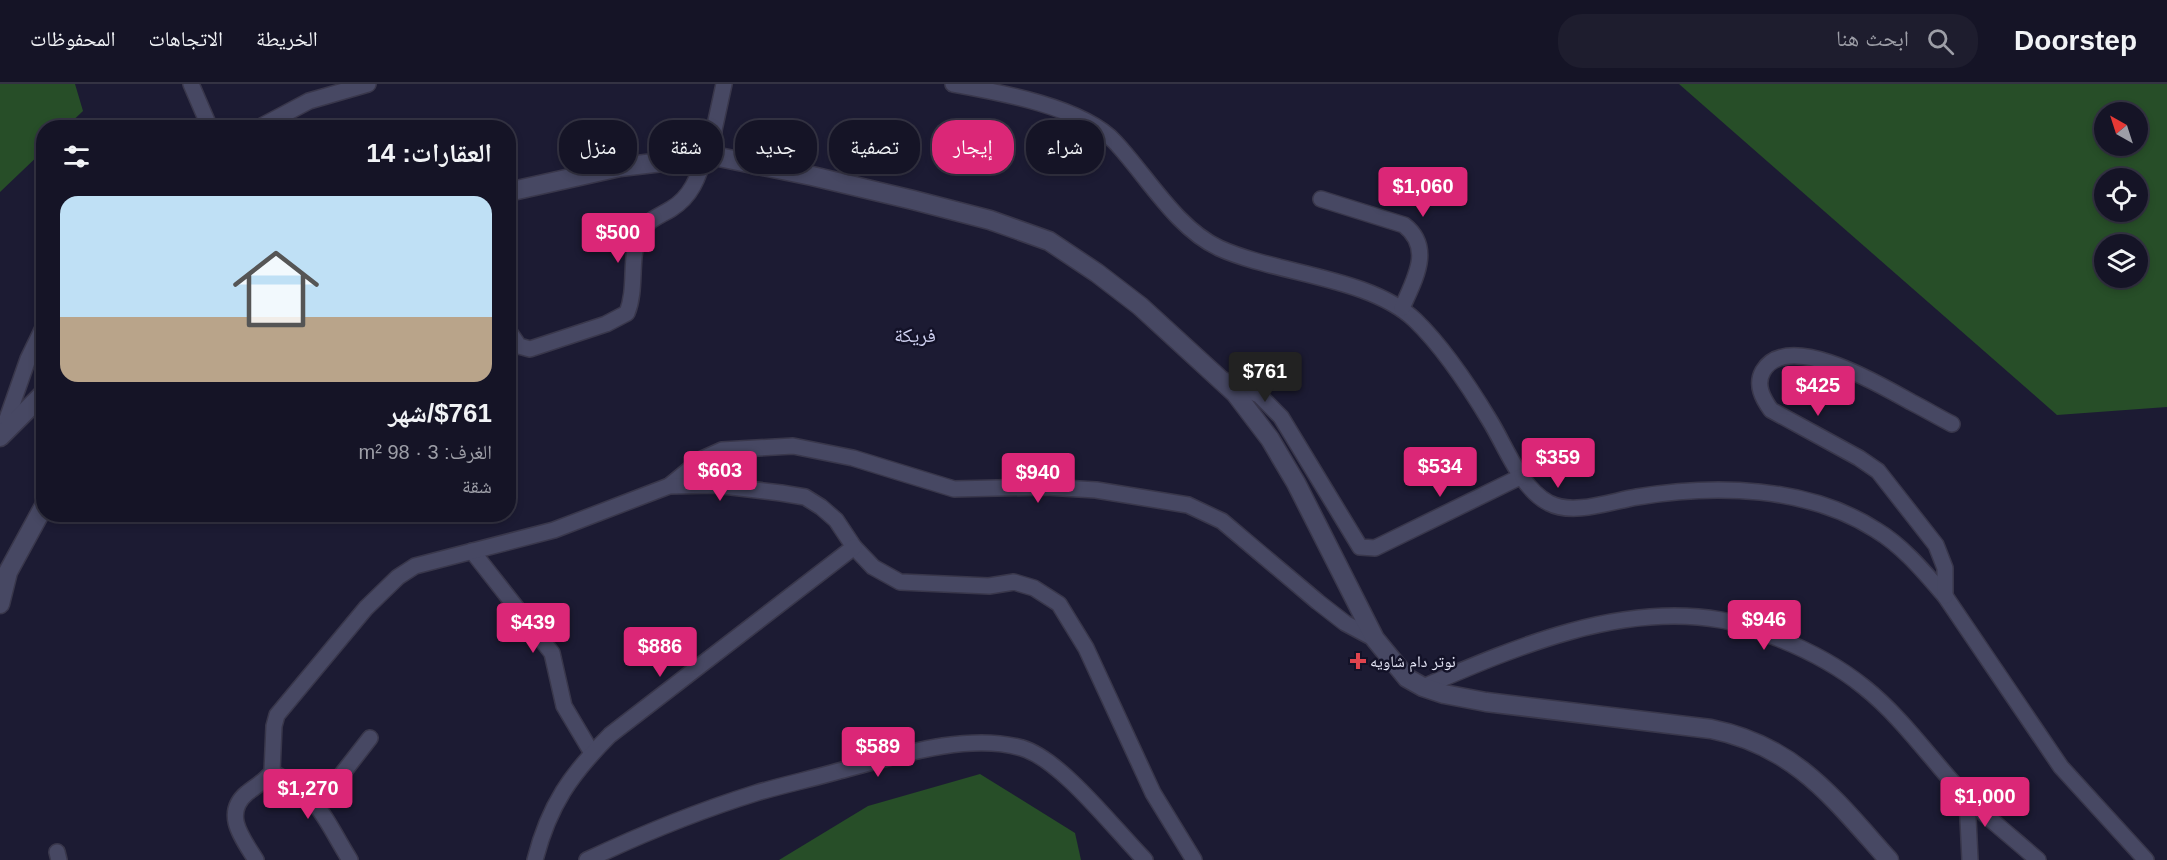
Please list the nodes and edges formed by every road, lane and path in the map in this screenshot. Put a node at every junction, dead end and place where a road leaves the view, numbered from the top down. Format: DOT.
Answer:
graph roads {
  1 [pos="191,84"];
  2 [pos="368,84"];
  3 [pos="724,84"];
  4 [pos="953,84"];
  5 [pos="986,87"];
  6 [pos="207,120"];
  7 [pos="273,120"];
  8 [pos="716,120"];
  9 [pos="723,159"];
  10 [pos="649,163"];
  11 [pos="700,174"];
  12 [pos="516,190"];
  13 [pos="1321,199"];
  14 [pos="1402,308"];
  15 [pos="36,342"];
  16 [pos="516,342"];
  17 [pos="1219,378"];
  18 [pos="36,401"];
  19 [pos="1952,424"];
  20 [pos="0,437"];
  21 [pos="1522,476"];
  22 [pos="669,486"];
  23 [pos="36,521"];
  24 [pos="854,547"];
  25 [pos="472,551"];
  26 [pos="1945,596"];
  27 [pos="0,604"];
  28 [pos="1375,639"];
  29 [pos="1423,687"];
  30 [pos="370,738"];
  31 [pos="592,753"];
  32 [pos="272,772"];
  33 [pos="1967,797"];
  34 [pos="318,805"];
  35 [pos="256,860"];
  36 [pos="350,860"];
  37 [pos="535,860"];
  38 [pos="587,860"];
  39 [pos="1145,860"];
  40 [pos="1194,860"];
  41 [pos="1889,860"];
  42 [pos="1970,860"];
  43 [pos="2038,860"];
  44 [pos="2146,860"];
  1 -- 6 [label="street"];
  2 -- 7 [label="street"];
  3 -- 8 [label="street"];
  4 -- 5 [label="street"];
  5 -- 14 [label="street"];
  9 -- 17 [label="street"];
  10 -- 12 [label="street"];
  11 -- 16 [label="street"];
  13 -- 14 [label="street"];
  14 -- 21 [label="street"];
  15 -- 20 [label="street"];
  17 -- 21 [label="street"];
  17 -- 28 [label="street"];
  18 -- 20 [label="street"];
  19 -- 26 [label="street"];
  21 -- 26 [label="street"];
  22 -- 24 [label="street"];
  22 -- 25 [label="street"];
  22 -- 28 [label="street"];
  23 -- 27 [label="street"];
  24 -- 31 [label="street"];
  24 -- 40 [label="street"];
  25 -- 31 [label="street"];
  25 -- 32 [label="street"];
  26 -- 44 [label="street"];
  28 -- 29 [label="street"];
  29 -- 33 [label="street"];
  29 -- 41 [label="street"];
  30 -- 34 [label="street"];
  31 -- 37 [label="street"];
  32 -- 34 [label="street"];
  32 -- 35 [label="street"];
  33 -- 42 [label="street"];
  33 -- 43 [label="street"];
  34 -- 36 [label="street"];
  38 -- 39 [label="street"];
}
